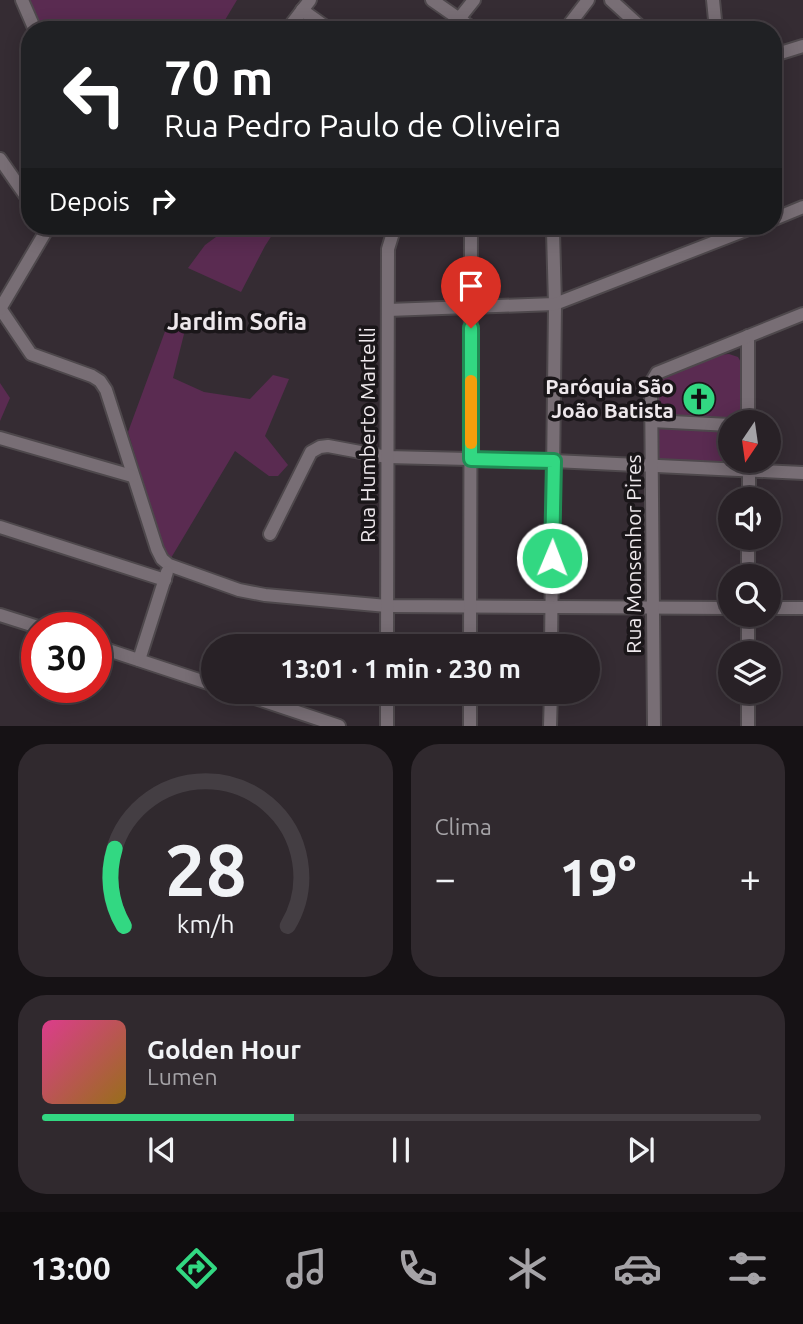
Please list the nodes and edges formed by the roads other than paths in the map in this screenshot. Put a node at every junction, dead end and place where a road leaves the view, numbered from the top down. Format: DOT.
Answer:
graph roads {
  1 [pos="22,0"];
  2 [pos="432,0"];
  3 [pos="474,0"];
  4 [pos="588,0"];
  5 [pos="611,0"];
  6 [pos="713,0"];
  7 [pos="306,5"];
  8 [pos="459,19"];
  9 [pos="31,21"];
  10 [pos="294,21"];
  11 [pos="321,21"];
  12 [pos="462,21"];
  13 [pos="572,21"];
  14 [pos="634,21"];
  15 [pos="715,21"];
  16 [pos="803,46"];
  17 [pos="782,53"];
  18 [pos="0,159"];
  19 [pos="21,189"];
  20 [pos="803,207"];
  21 [pos="782,216"];
  22 [pos="43,235"];
  23 [pos="392,235"];
  24 [pos="471,235"];
  25 [pos="553,235"];
  26 [pos="733,235"];
  27 [pos="555,304"];
  28 [pos="0,308"];
  29 [pos="471,308"];
  30 [pos="388,310"];
  31 [pos="803,314"];
  32 [pos="748,336"];
  33 [pos="748,410"];
  34 [pos="652,421"];
  35 [pos="718,424"];
  36 [pos="0,438"];
  37 [pos="387,457"];
  38 [pos="471,459"];
  39 [pos="554,461"];
  40 [pos="718,466"];
  41 [pos="653,467"];
  42 [pos="781,470"];
  43 [pos="803,473"];
  44 [pos="132,476"];
  45 [pos="0,527"];
  46 [pos="270,534"];
  47 [pos="169,565"];
  48 [pos="165,580"];
  49 [pos="387,606"];
  50 [pos="470,606"];
  51 [pos="552,607"];
  52 [pos="653,607"];
  53 [pos="718,608"];
  54 [pos="781,608"];
  55 [pos="803,608"];
  56 [pos="0,615"];
  57 [pos="21,622"];
  58 [pos="387,634"];
  59 [pos="470,634"];
  60 [pos="551,634"];
  61 [pos="112,651"];
  62 [pos="139,660"];
  63 [pos="201,681"];
  64 [pos="273,704"];
  65 [pos="387,704"];
  66 [pos="470,704"];
  67 [pos="551,704"];
  68 [pos="748,704"];
  69 [pos="340,726"];
  70 [pos="387,726"];
  71 [pos="470,726"];
  72 [pos="551,726"];
  73 [pos="654,726"];
  74 [pos="748,726"];
  1 -- 9 [label="street"];
  2 -- 8 [label="street"];
  3 -- 8 [label="street"];
  4 -- 13 [label="street"];
  5 -- 14 [label="street"];
  6 -- 15 [label="street"];
  7 -- 10 [label="street"];
  7 -- 11 [label="street"];
  8 -- 12 [label="street"];
  16 -- 17 [label="street"];
  18 -- 19 [label="street"];
  20 -- 21 [label="street"];
  22 -- 28 [label="street"];
  23 -- 30 [label="street, Rua Humberto Martelli"];
  24 -- 29 [label="street"];
  25 -- 27 [label="street"];
  26 -- 27 [label="street"];
  27 -- 29 [label="street"];
  27 -- 39 [label="street"];
  28 -- 44 [label="street"];
  29 -- 30 [label="street"];
  29 -- 38 [label="street"];
  30 -- 37 [label="street, Rua Humberto Martelli"];
  31 -- 32 [label="street, Rua Monsenhor Pires"];
  32 -- 33 [label="street"];
  32 -- 34 [label="street, Rua Monsenhor Pires"];
  34 -- 35 [label="street"];
  34 -- 41 [label="street, Rua Monsenhor Pires"];
  36 -- 44 [label="street"];
  37 -- 38 [label="street"];
  37 -- 46 [label="street"];
  37 -- 49 [label="street, Rua Humberto Martelli"];
  38 -- 39 [label="street"];
  38 -- 50 [label="street"];
  39 -- 41 [label="street"];
  39 -- 51 [label="street"];
  40 -- 41 [label="street"];
  41 -- 52 [label="street, Rua Monsenhor Pires"];
  42 -- 43 [label="street"];
  44 -- 47 [label="street"];
  45 -- 48 [label="street"];
  47 -- 48 [label="street"];
  47 -- 49 [label="street"];
  48 -- 62 [label="street"];
  49 -- 50 [label="street"];
  49 -- 58 [label="street, Rua Humberto Martelli"];
  50 -- 51 [label="street"];
  50 -- 59 [label="street"];
  51 -- 52 [label="street"];
  51 -- 60 [label="street"];
  52 -- 53 [label="street"];
  52 -- 73 [label="street, Rua Monsenhor Pires"];
  54 -- 55 [label="street"];
  56 -- 57 [label="street"];
  61 -- 62 [label="street"];
  62 -- 63 [label="street"];
  64 -- 69 [label="street"];
  65 -- 70 [label="street"];
  66 -- 71 [label="street"];
  67 -- 72 [label="street"];
  68 -- 74 [label="street"];
}
